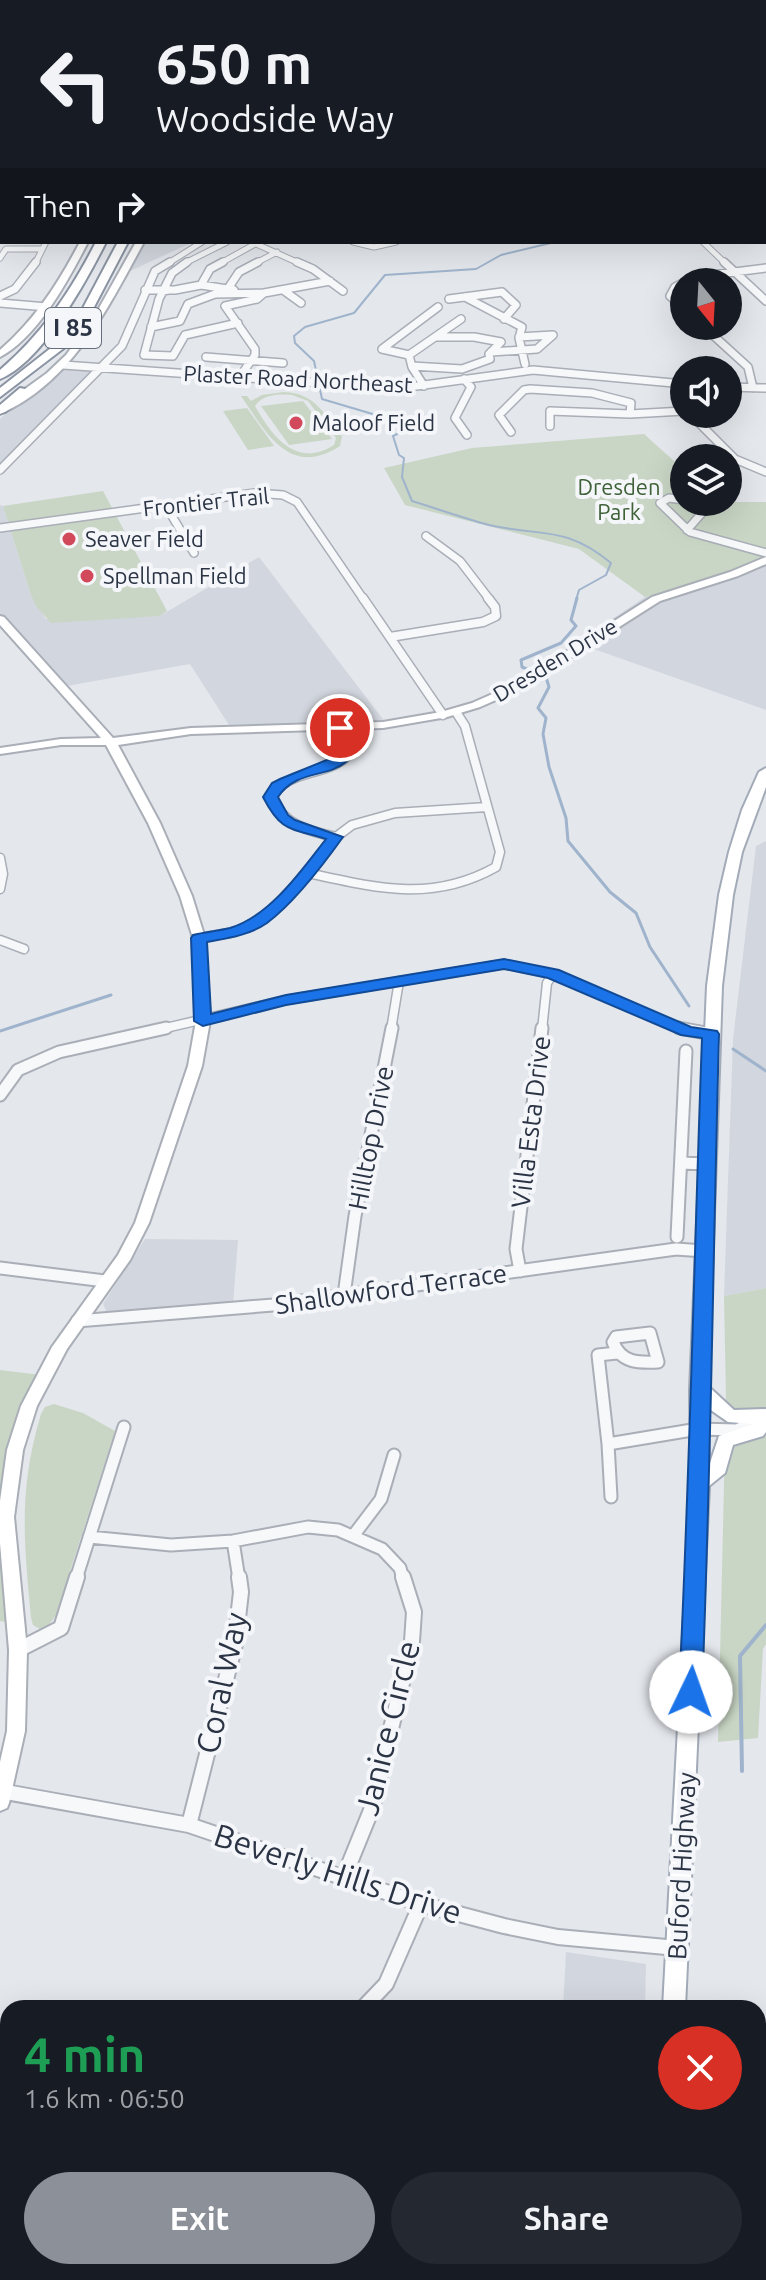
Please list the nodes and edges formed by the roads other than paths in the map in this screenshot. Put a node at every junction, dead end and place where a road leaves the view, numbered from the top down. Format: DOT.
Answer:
graph roads {
  1 [pos="42,244"];
  2 [pos="83,244"];
  3 [pos="100,244"];
  4 [pos="122,244"];
  5 [pos="139,244"];
  6 [pos="199,244"];
  7 [pos="223,244"];
  8 [pos="251,244"];
  9 [pos="256,244"];
  10 [pos="357,244"];
  11 [pos="389,244"];
  12 [pos="705,244"];
  13 [pos="0,246"];
  14 [pos="277,252"];
  15 [pos="0,258"];
  16 [pos="730,268"];
  17 [pos="766,268"];
  18 [pos="742,271"];
  19 [pos="742,279"];
  20 [pos="330,281"];
  21 [pos="201,285"];
  22 [pos="145,290"];
  23 [pos="234,290"];
  24 [pos="283,290"];
  25 [pos="163,291"];
  26 [pos="343,291"];
  27 [pos="264,293"];
  28 [pos="0,296"];
  29 [pos="465,297"];
  30 [pos="449,299"];
  31 [pos="766,301"];
  32 [pos="0,303"];
  33 [pos="301,303"];
  34 [pos="47,307"];
  35 [pos="438,307"];
  36 [pos="88,309"];
  37 [pos="461,319"];
  38 [pos="504,319"];
  39 [pos="238,323"];
  40 [pos="151,327"];
  41 [pos="435,337"];
  42 [pos="519,337"];
  43 [pos="718,340"];
  44 [pos="522,350"];
  45 [pos="491,352"];
  46 [pos="0,354"];
  47 [pos="409,355"];
  48 [pos="206,357"];
  49 [pos="22,358"];
  50 [pos="251,360"];
  51 [pos="283,363"];
  52 [pos="525,364"];
  53 [pos="63,365"];
  54 [pos="412,366"];
  55 [pos="0,368"];
  56 [pos="102,368"];
  57 [pos="241,375"];
  58 [pos="0,376"];
  59 [pos="464,379"];
  60 [pos="670,382"];
  61 [pos="424,386"];
  62 [pos="742,388"];
  63 [pos="753,388"];
  64 [pos="766,388"];
  65 [pos="0,394"];
  66 [pos="670,410"];
  67 [pos="1,411"];
  68 [pos="630,414"];
  69 [pos="550,426"];
  70 [pos="704,428"];
  71 [pos="511,432"];
  72 [pos="467,435"];
  73 [pos="0,470"];
  74 [pos="766,472"];
  75 [pos="670,498"];
  76 [pos="166,506"];
  77 [pos="670,513"];
  78 [pos="673,516"];
  79 [pos="699,516"];
  80 [pos="0,528"];
  81 [pos="687,530"];
  82 [pos="426,536"];
  83 [pos="194,553"];
  84 [pos="766,553"];
  85 [pos="766,560"];
  86 [pos="0,619"];
  87 [pos="390,637"];
  88 [pos="456,712"];
  89 [pos="443,715"];
  90 [pos="353,727"];
  91 [pos="110,741"];
  92 [pos="0,751"];
  93 [pos="766,772"];
  94 [pos="487,807"];
  95 [pos="336,837"];
  96 [pos="0,858"];
  97 [pos="308,873"];
  98 [pos="0,889"];
  99 [pos="199,938"];
  100 [pos="0,940"];
  101 [pos="24,949"];
  102 [pos="553,974"];
  103 [pos="399,981"];
  104 [pos="203,1021"];
  105 [pos="711,1034"];
  106 [pos="686,1051"];
  107 [pos="0,1095"];
  108 [pos="681,1163"];
  109 [pos="706,1164"];
  110 [pos="677,1237"];
  111 [pos="704,1251"];
  112 [pos="0,1268"];
  113 [pos="520,1271"];
  114 [pos="105,1281"];
  115 [pos="344,1295"];
  116 [pos="77,1321"];
  117 [pos="617,1353"];
  118 [pos="700,1388"];
  119 [pos="766,1417"];
  120 [pos="124,1427"];
  121 [pos="698,1429"];
  122 [pos="608,1444"];
  123 [pos="394,1455"];
  124 [pos="700,1484"];
  125 [pos="611,1497"];
  126 [pos="353,1536"];
  127 [pos="89,1537"];
  128 [pos="233,1541"];
  129 [pos="18,1650"];
  130 [pos="1,1795"];
  131 [pos="189,1825"];
  132 [pos="344,1877"];
  133 [pos="421,1904"];
  134 [pos="677,1948"];
  135 [pos="371,2000"];
  136 [pos="674,2000"];
  1 -- 13 [label="street"];
  1 -- 15 [label="street"];
  1 -- 28 [label="street"];
  2 -- 34 [label="street"];
  3 -- 49 [label="highway, I 85"];
  4 -- 36 [label="highway, I 85"];
  5 -- 53 [label="street"];
  6 -- 22 [label="street"];
  7 -- 25 [label="street"];
  8 -- 21 [label="street"];
  9 -- 14 [label="street"];
  10 -- 11 [label="street"];
  12 -- 16 [label="street"];
  14 -- 20 [label="street"];
  14 -- 23 [label="street"];
  17 -- 18 [label="street"];
  19 -- 31 [label="street"];
  20 -- 24 [label="street"];
  20 -- 26 [label="street"];
  21 -- 23 [label="street"];
  21 -- 25 [label="street"];
  22 -- 25 [label="street"];
  22 -- 56 [label="street"];
  23 -- 27 [label="street"];
  23 -- 40 [label="street"];
  24 -- 27 [label="street"];
  24 -- 33 [label="street"];
  25 -- 40 [label="street"];
  27 -- 39 [label="street"];
  29 -- 30 [label="street"];
  29 -- 38 [label="street"];
  29 -- 38 [label="street"];
  32 -- 34 [label="street"];
  34 -- 46 [label="street"];
  35 -- 47 [label="street"];
  36 -- 65 [label="highway, I 85"];
  36 -- 67 [label="highway"];
  37 -- 41 [label="street"];
  38 -- 42 [label="street"];
  39 -- 40 [label="street"];
  39 -- 50 [label="street"];
  41 -- 45 [label="street"];
  41 -- 47 [label="street"];
  42 -- 44 [label="street"];
  42 -- 44 [label="street"];
  43 -- 63 [label="street"];
  44 -- 45 [label="street"];
  44 -- 52 [label="street"];
  45 -- 54 [label="street"];
  47 -- 54 [label="street"];
  48 -- 50 [label="street"];
  49 -- 55 [label="highway"];
  49 -- 58 [label="highway, I 85"];
  50 -- 51 [label="street"];
  50 -- 57 [label="street"];
  53 -- 56 [label="street, Plaster Road Northeast"];
  53 -- 67 [label="street"];
  54 -- 61 [label="street"];
  56 -- 57 [label="street, Plaster Road Northeast"];
  56 -- 73 [label="street"];
  57 -- 61 [label="street, Plaster Road Northeast"];
  59 -- 60 [label="street, Plaster Road Northeast"];
  59 -- 61 [label="street, Plaster Road Northeast"];
  59 -- 72 [label="street"];
  62 -- 63 [label="street"];
  63 -- 64 [label="street"];
  66 -- 68 [label="street"];
  68 -- 69 [label="street"];
  68 -- 71 [label="street"];
  70 -- 74 [label="street"];
  75 -- 77 [label="street"];
  76 -- 80 [label="street, Frontier Trail"];
  76 -- 83 [label="street"];
  76 -- 87 [label="street, Frontier Trail"];
  78 -- 81 [label="street"];
  79 -- 81 [label="street"];
  81 -- 84 [label="street"];
  82 -- 87 [label="street"];
  85 -- 88 [label="street, Dresden Drive"];
  86 -- 91 [label="street"];
  87 -- 89 [label="street, Frontier Trail"];
  88 -- 89 [label="street, Dresden Drive"];
  88 -- 94 [label="street"];
  89 -- 90 [label="street, Dresden Drive"];
  90 -- 91 [label="street, Dresden Drive"];
  90 -- 95 [label="street"];
  91 -- 92 [label="street, Dresden Drive"];
  91 -- 99 [label="street"];
  93 -- 105 [label="main road, Buford Highway"];
  94 -- 95 [label="street"];
  94 -- 97 [label="street"];
  95 -- 97 [label="street"];
  96 -- 98 [label="street"];
  97 -- 99 [label="street"];
  99 -- 104 [label="street"];
  100 -- 101 [label="street"];
  102 -- 103 [label="street"];
  102 -- 105 [label="street"];
  102 -- 113 [label="street, Villa Esta Drive"];
  103 -- 104 [label="street"];
  103 -- 115 [label="street, Hilltop Drive"];
  104 -- 107 [label="street"];
  104 -- 114 [label="street"];
  105 -- 109 [label="main road, Buford Highway"];
  106 -- 108 [label="street"];
  108 -- 109 [label="street"];
  108 -- 110 [label="street"];
  109 -- 111 [label="main road, Buford Highway"];
  111 -- 113 [label="street, Shallowford Terrace"];
  111 -- 118 [label="main road, Buford Highway"];
  112 -- 114 [label="street"];
  113 -- 115 [label="street, Shallowford Terrace"];
  114 -- 116 [label="street"];
  115 -- 116 [label="street, Shallowford Terrace"];
  116 -- 129 [label="street"];
  117 -- 122 [label="street"];
  118 -- 119 [label="main road"];
  118 -- 121 [label="main road, Buford Highway"];
  119 -- 121 [label="street"];
  119 -- 124 [label="main road"];
  120 -- 127 [label="street"];
  121 -- 122 [label="street"];
  121 -- 124 [label="main road, Buford Highway"];
  122 -- 125 [label="street"];
  123 -- 126 [label="street"];
  124 -- 134 [label="main road, Buford Highway"];
  126 -- 128 [label="street, Janice Circle"];
  126 -- 132 [label="street, Janice Circle"];
  127 -- 128 [label="street, Janice Circle"];
  127 -- 129 [label="street"];
  128 -- 131 [label="street, Coral Way"];
  129 -- 130 [label="street"];
  130 -- 131 [label="street, Beverly Hills Drive"];
  131 -- 132 [label="street, Beverly Hills Drive"];
  132 -- 133 [label="street, Beverly Hills Drive"];
  133 -- 134 [label="street, Beverly Hills Drive"];
  133 -- 135 [label="street"];
  134 -- 136 [label="main road, Buford Highway"];
}
